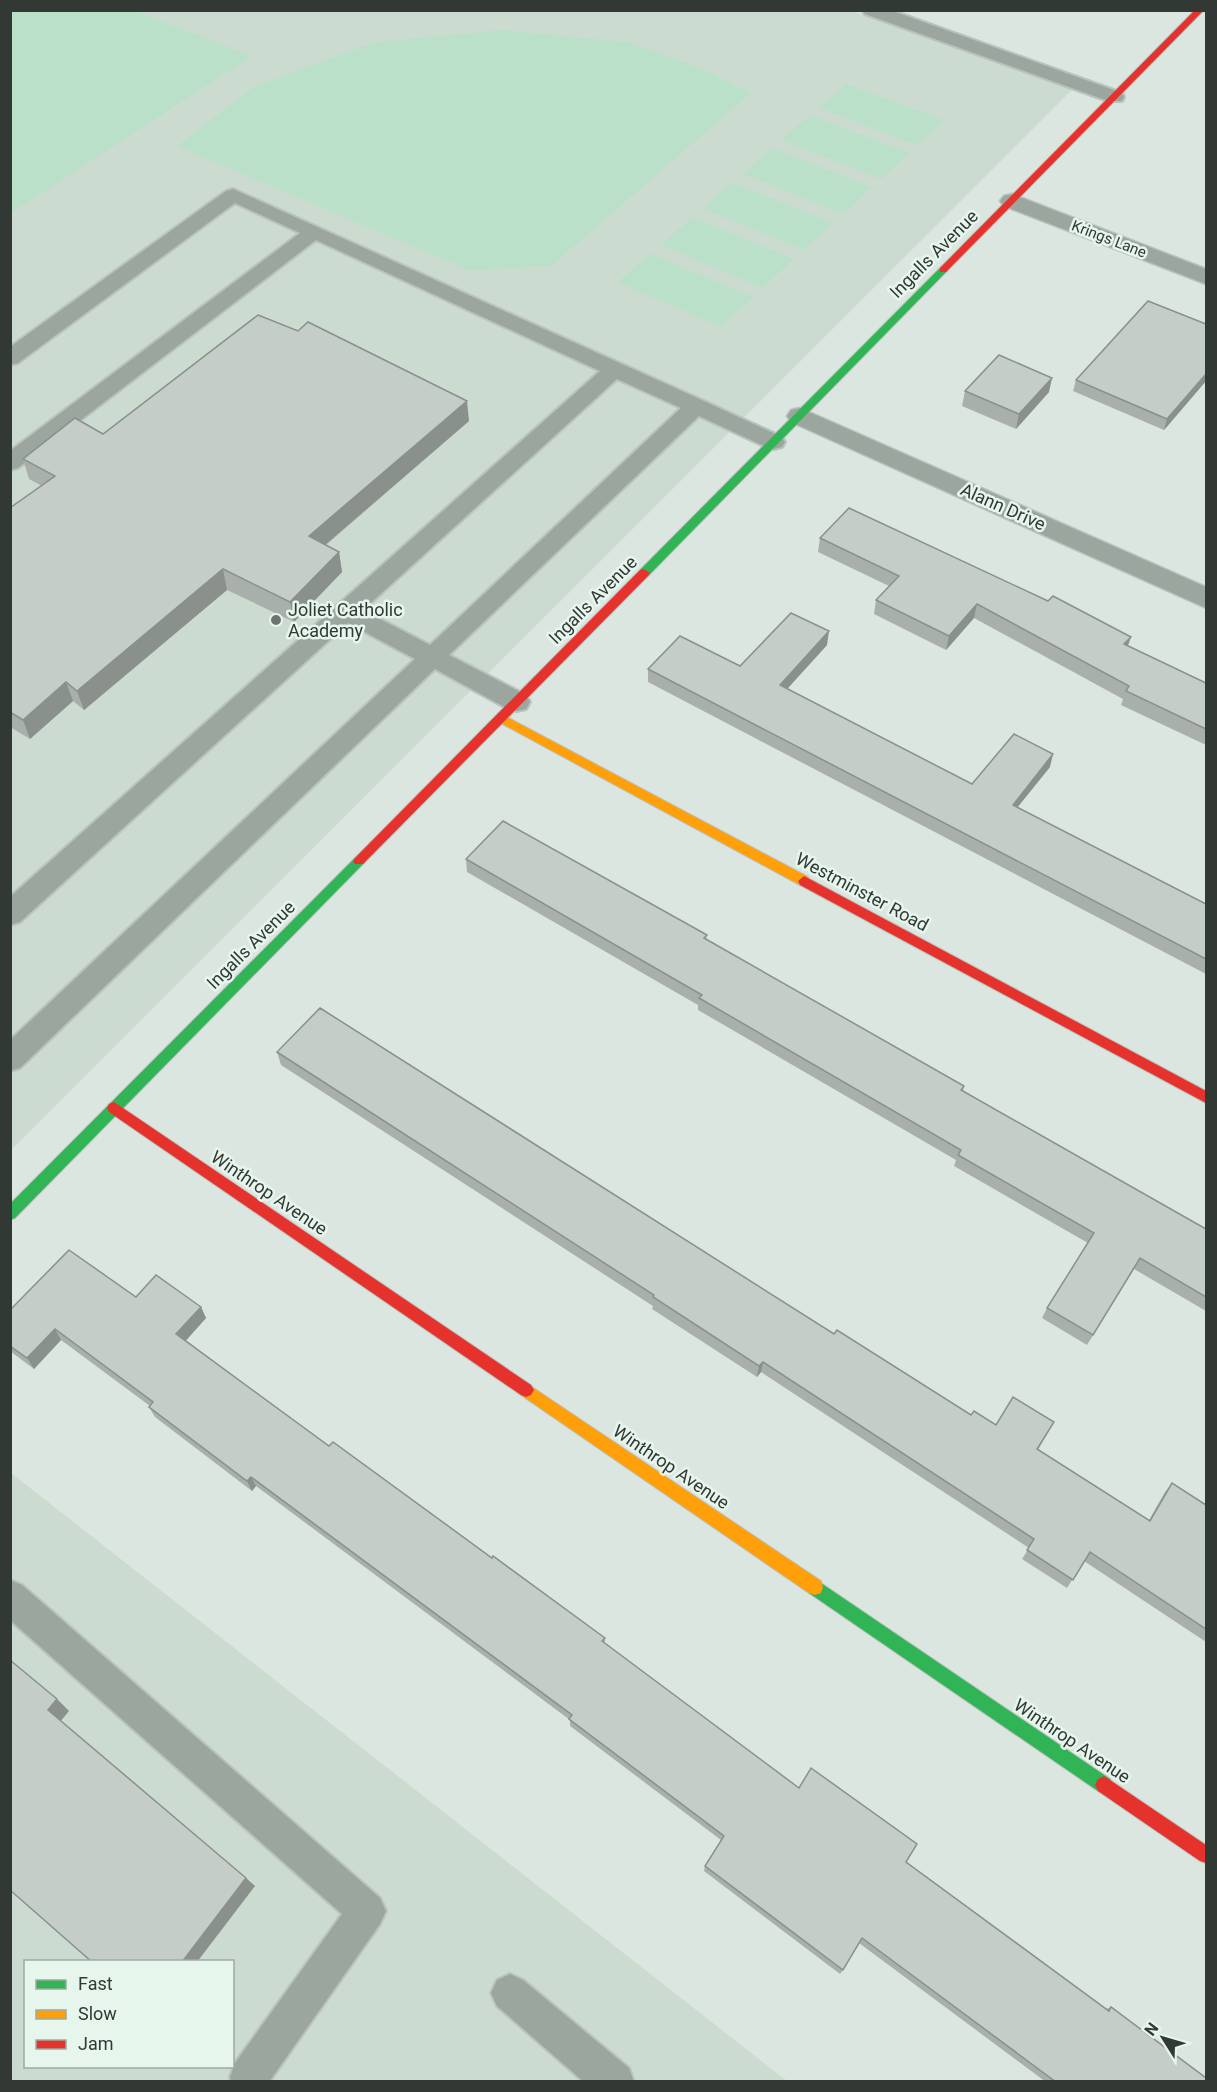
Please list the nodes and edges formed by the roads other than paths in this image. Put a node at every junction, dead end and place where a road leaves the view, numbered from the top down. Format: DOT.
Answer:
graph roads {
  1 [pos="871,10"];
  2 [pos="1200,10"];
  3 [pos="1115,97"];
  4 [pos="1012,201"];
  5 [pos="314,232"];
  6 [pos="1206,277"];
  7 [pos="10,358"];
  8 [pos="615,369"];
  9 [pos="696,406"];
  10 [pos="800,416"];
  11 [pos="774,442"];
  12 [pos="10,463"];
  13 [pos="1206,598"];
  14 [pos="347,612"];
  15 [pos="433,657"];
  16 [pos="509,710"];
  17 [pos="10,914"];
  18 [pos="10,1059"];
  19 [pos="1206,1097"];
  20 [pos="114,1108"];
  21 [pos="10,1214"];
  22 [pos="10,1597"];
  23 [pos="1206,1856"];
  24 [pos="510,1993"];
  25 [pos="249,2077"];
  26 [pos="615,2082"];
  1 -- 3 [label="lane"];
  2 -- 3 [label="street, Ingalls Avenue"];
  3 -- 4 [label="street, Ingalls Avenue"];
  4 -- 6 [label="street, Krings Lane"];
  4 -- 10 [label="street, Ingalls Avenue"];
  5 -- 7 [label="lane"];
  5 -- 8 [label="lane"];
  5 -- 12 [label="lane"];
  8 -- 9 [label="lane"];
  8 -- 14 [label="lane"];
  9 -- 11 [label="lane"];
  9 -- 15 [label="lane"];
  10 -- 11 [label="street, Ingalls Avenue"];
  10 -- 13 [label="street, Alann Drive"];
  11 -- 16 [label="street, Ingalls Avenue"];
  14 -- 15 [label="lane"];
  14 -- 17 [label="lane"];
  15 -- 16 [label="lane"];
  15 -- 18 [label="lane"];
  16 -- 19 [label="street, Westminster Road"];
  16 -- 20 [label="street, Ingalls Avenue"];
  20 -- 21 [label="street, Ingalls Avenue"];
  20 -- 23 [label="street, Winthrop Avenue"];
  22 -- 25 [label="lane"];
  24 -- 26 [label="lane"];
}
